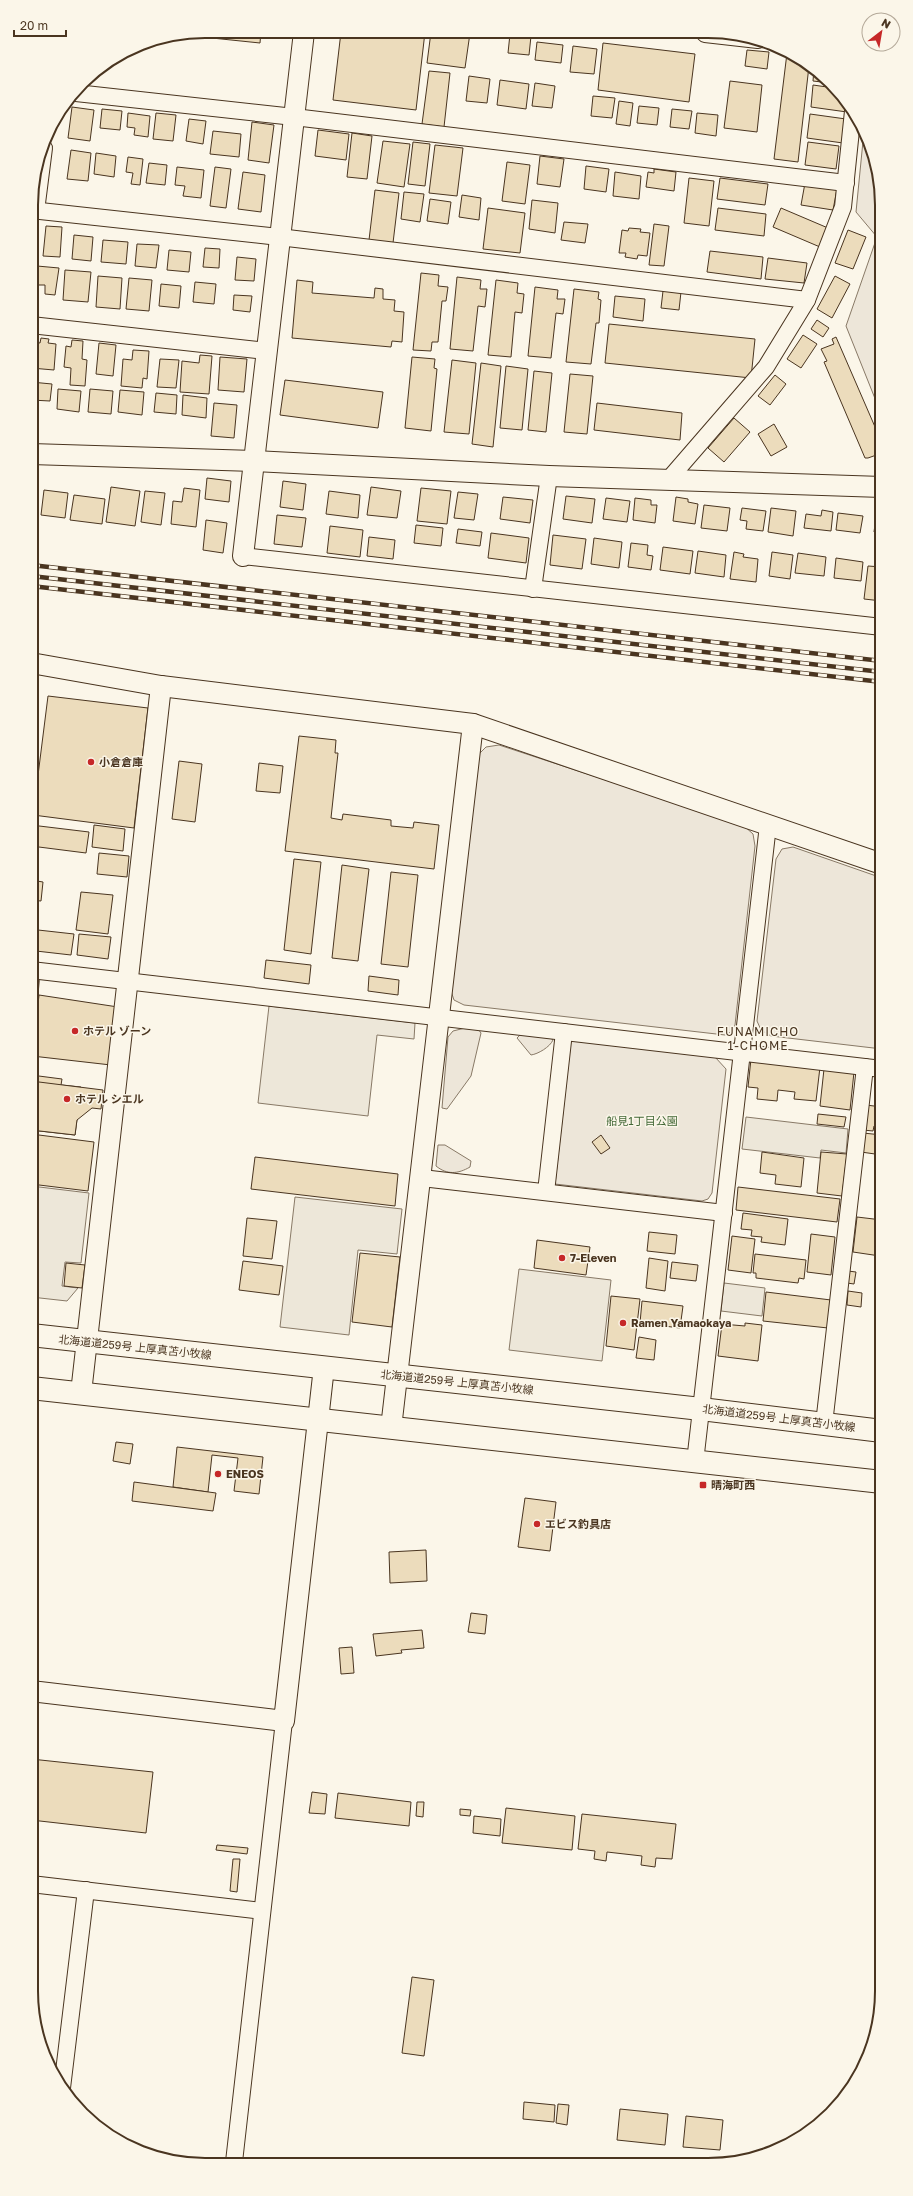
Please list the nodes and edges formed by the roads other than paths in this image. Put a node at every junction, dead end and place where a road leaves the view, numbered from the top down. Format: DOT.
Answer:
graph roads {
  1 [pos="303,38"];
  2 [pos="81,94"];
  3 [pos="294,117"];
  4 [pos="852,120"];
  5 [pos="846,183"];
  6 [pos="38,211"];
  7 [pos="280,237"];
  8 [pos="807,300"];
  9 [pos="38,326"];
  10 [pos="266,351"];
  11 [pos="38,454"];
  12 [pos="254,460"];
  13 [pos="549,476"];
  14 [pos="669,479"];
  15 [pos="875,487"];
  16 [pos="243,556"];
  17 [pos="533,589"];
  18 [pos="875,626"];
  19 [pos="38,664"];
  20 [pos="161,686"];
  21 [pos="473,724"];
  22 [pos="768,825"];
  23 [pos="875,862"];
  24 [pos="38,971"];
  25 [pos="128,981"];
  26 [pos="440,1017"];
  27 [pos="564,1032"];
  28 [pos="742,1052"];
  29 [pos="865,1067"];
  30 [pos="875,1068"];
  31 [pos="422,1178"];
  32 [pos="546,1192"];
  33 [pos="724,1213"];
  34 [pos="38,1336"];
  35 [pos="87,1341"];
  36 [pos="324,1368"];
  37 [pos="398,1376"];
  38 [pos="38,1389"];
  39 [pos="81,1393"];
  40 [pos="702,1409"];
  41 [pos="318,1420"];
  42 [pos="824,1424"];
  43 [pos="391,1428"];
  44 [pos="875,1430"];
  45 [pos="695,1462"];
  46 [pos="875,1481"];
  47 [pos="38,1692"];
  48 [pos="284,1721"];
  49 [pos="38,1885"];
  50 [pos="86,1890"];
  51 [pos="262,1911"];
  52 [pos="63,2079"];
  53 [pos="234,2158"];
  1 -- 3 [label="street"];
  2 -- 3 [label="street"];
  3 -- 5 [label="street"];
  3 -- 7 [label="street"];
  4 -- 5 [label="street"];
  5 -- 8 [label="street"];
  6 -- 7 [label="street"];
  7 -- 8 [label="street"];
  7 -- 10 [label="street"];
  8 -- 14 [label="street"];
  9 -- 10 [label="street"];
  10 -- 12 [label="street"];
  11 -- 12 [label="street"];
  12 -- 13 [label="street"];
  12 -- 16 [label="street"];
  13 -- 14 [label="street"];
  13 -- 17 [label="street"];
  14 -- 15 [label="street"];
  16 -- 17 [label="street"];
  17 -- 18 [label="street"];
  19 -- 20 [label="street"];
  20 -- 21 [label="street"];
  20 -- 25 [label="street"];
  21 -- 22 [label="street"];
  21 -- 26 [label="street"];
  22 -- 23 [label="street"];
  22 -- 28 [label="street"];
  24 -- 25 [label="street"];
  25 -- 26 [label="street"];
  25 -- 35 [label="street"];
  26 -- 27 [label="street"];
  26 -- 31 [label="street"];
  27 -- 28 [label="street"];
  27 -- 32 [label="street"];
  28 -- 29 [label="street"];
  28 -- 33 [label="street"];
  29 -- 30 [label="street"];
  29 -- 42 [label="street"];
  31 -- 32 [label="street"];
  31 -- 37 [label="street"];
  32 -- 33 [label="street"];
  33 -- 40 [label="street"];
  34 -- 35 [label="main road, 北海道道259号 上厚真苫小牧線"];
  35 -- 36 [label="main road, 北海道道259号 上厚真苫小牧線"];
  35 -- 39 [label="street"];
  36 -- 37 [label="main road, 北海道道259号 上厚真苫小牧線"];
  36 -- 41 [label="street"];
  37 -- 40 [label="main road, 北海道道259号 上厚真苫小牧線"];
  37 -- 43 [label="street"];
  38 -- 39 [label="main road"];
  39 -- 41 [label="main road"];
  40 -- 42 [label="main road, 北海道道259号 上厚真苫小牧線"];
  40 -- 45 [label="street"];
  41 -- 43 [label="main road"];
  41 -- 48 [label="street"];
  42 -- 44 [label="main road, 北海道道259号 上厚真苫小牧線"];
  43 -- 45 [label="main road"];
  45 -- 46 [label="main road"];
  47 -- 48 [label="street"];
  48 -- 51 [label="street"];
  49 -- 50 [label="street"];
  50 -- 51 [label="street"];
  50 -- 52 [label="street"];
  51 -- 53 [label="street"];
}
